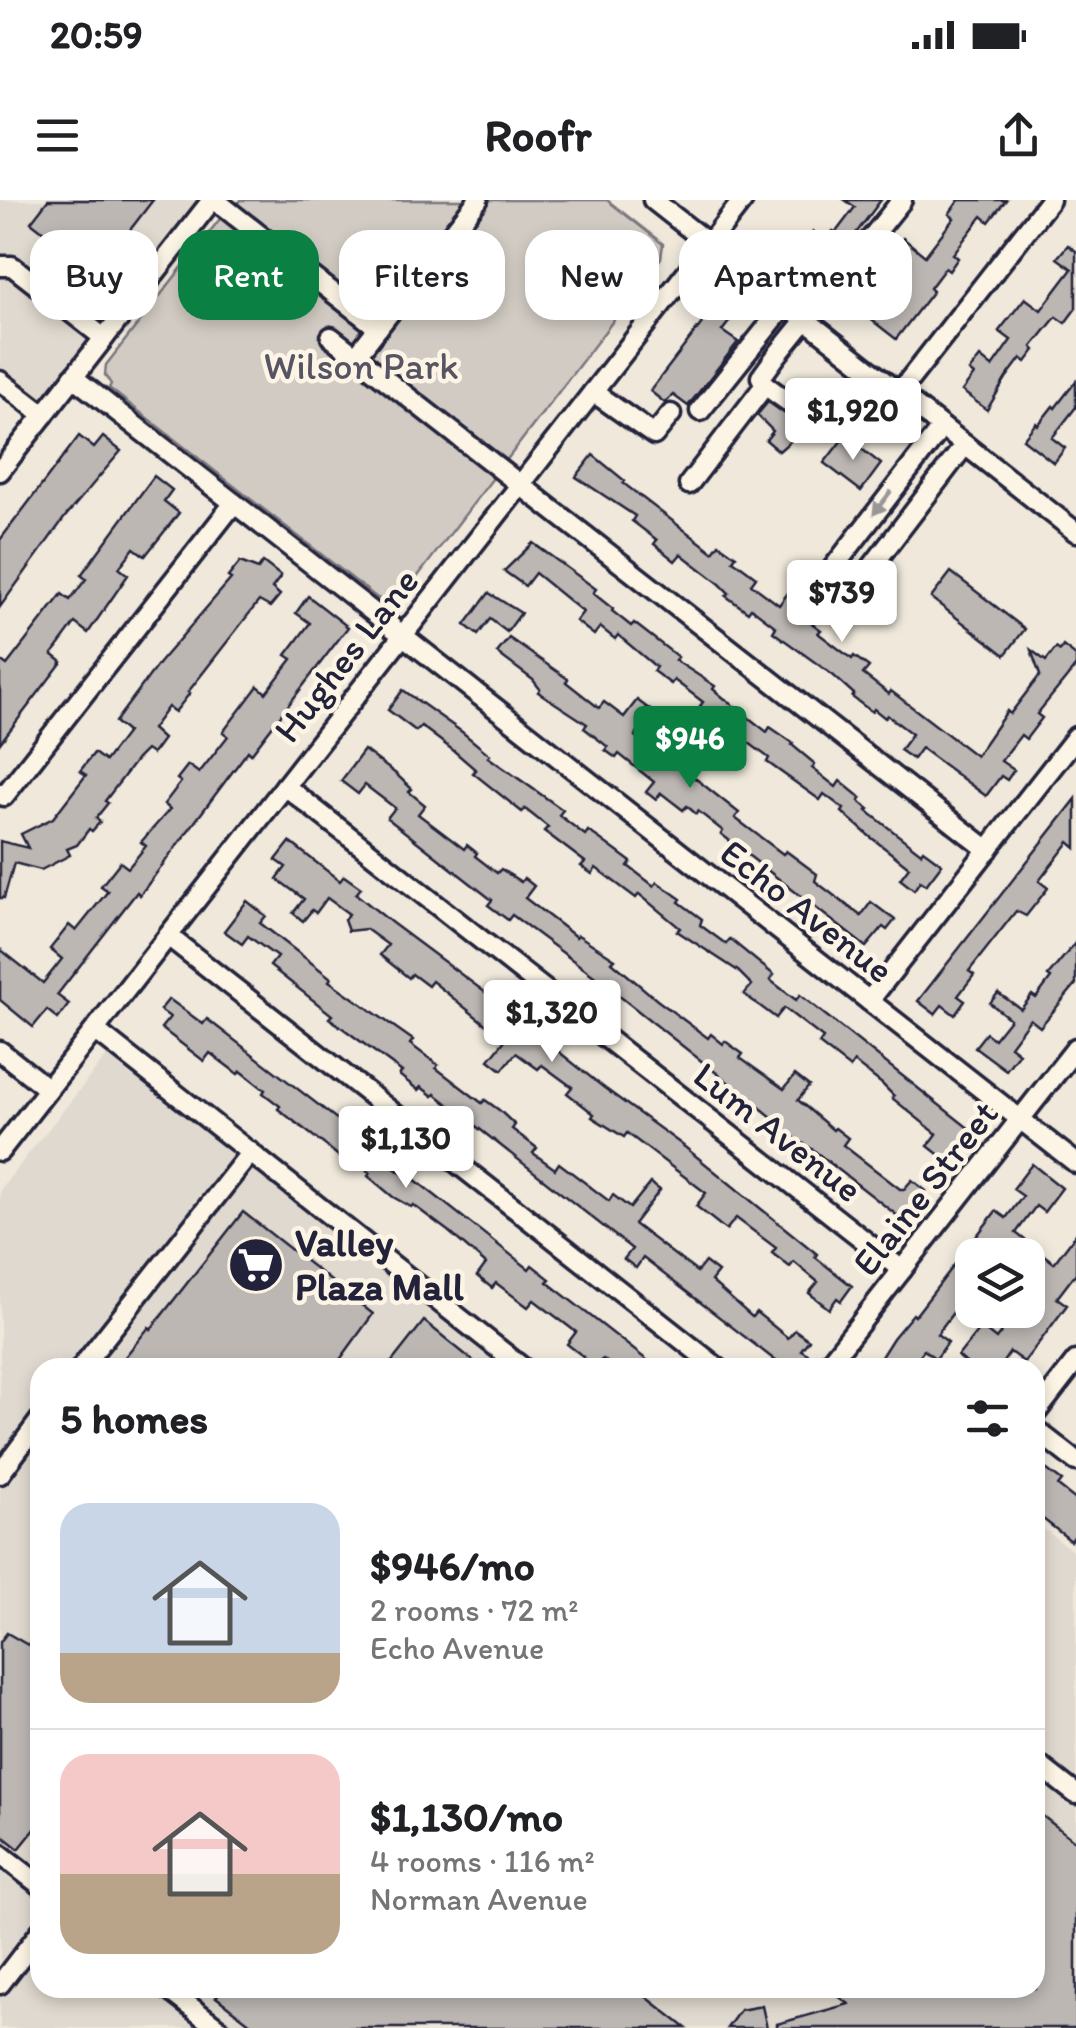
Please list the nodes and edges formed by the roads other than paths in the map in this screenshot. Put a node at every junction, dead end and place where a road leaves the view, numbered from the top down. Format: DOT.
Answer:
graph roads {
  1 [pos="214,200"];
  2 [pos="478,200"];
  3 [pos="653,200"];
  4 [pos="743,200"];
  5 [pos="902,200"];
  6 [pos="1050,200"];
  7 [pos="691,230"];
  8 [pos="720,230"];
  9 [pos="0,266"];
  10 [pos="679,282"];
  11 [pos="773,320"];
  12 [pos="805,321"];
  13 [pos="378,328"];
  14 [pos="330,337"];
  15 [pos="104,338"];
  16 [pos="356,356"];
  17 [pos="875,376"];
  18 [pos="74,378"];
  19 [pos="0,381"];
  20 [pos="765,385"];
  21 [pos="593,392"];
  22 [pos="899,393"];
  23 [pos="700,411"];
  24 [pos="671,414"];
  25 [pos="44,415"];
  26 [pos="942,427"];
  27 [pos="965,445"];
  28 [pos="0,471"];
  29 [pos="521,484"];
  30 [pos="689,484"];
  31 [pos="234,503"];
  32 [pos="1076,532"];
  33 [pos="403,635"];
  34 [pos="1076,737"];
  35 [pos="285,786"];
  36 [pos="2,795"];
  37 [pos="988,850"];
  38 [pos="168,936"];
  39 [pos="869,1001"];
  40 [pos="94,1030"];
  41 [pos="1076,1048"];
  42 [pos="0,1051"];
  43 [pos="48,1089"];
  44 [pos="1020,1120"];
  45 [pos="0,1151"];
  46 [pos="250,1152"];
  47 [pos="1076,1163"];
  48 [pos="902,1270"];
  49 [pos="89,1358"];
  50 [pos="509,1358"];
  51 [pos="705,1358"];
  52 [pos="834,1358"];
  53 [pos="1076,1361"];
  54 [pos="1045,1401"];
  55 [pos="30,1434"];
  56 [pos="1045,1437"];
  57 [pos="1076,1461"];
  58 [pos="0,1474"];
  59 [pos="1045,1770"];
  60 [pos="1076,1794"];
  61 [pos="0,1854"];
  62 [pos="30,1877"];
  63 [pos="30,1945"];
  64 [pos="0,1984"];
  65 [pos="179,1998"];
  66 [pos="218,2028"];
  1 -- 13 [label="street"];
  1 -- 15 [label="street"];
  2 -- 13 [label="street"];
  3 -- 7 [label="street"];
  4 -- 8 [label="street, Hughes Lane"];
  5 -- 12 [label="street"];
  6 -- 22 [label="street"];
  9 -- 15 [label="street"];
  10 -- 21 [label="street, Hughes Lane"];
  11 -- 23 [label="street"];
  12 -- 17 [label="street"];
  12 -- 20 [label="street"];
  13 -- 16 [label="street"];
  14 -- 16 [label="street"];
  15 -- 18 [label="street"];
  16 -- 29 [label="street"];
  17 -- 20 [label="street"];
  17 -- 22 [label="street"];
  18 -- 25 [label="street"];
  18 -- 31 [label="street, Echo Avenue"];
  19 -- 25 [label="street"];
  20 -- 30 [label="street"];
  21 -- 24 [label="street"];
  21 -- 29 [label="street, Hughes Lane"];
  22 -- 26 [label="street"];
  25 -- 28 [label="street"];
  26 -- 27 [label="street"];
  26 -- 27 [label="street, one-way"];
  27 -- 32 [label="street"];
  29 -- 33 [label="street, Hughes Lane"];
  29 -- 37 [label="street"];
  31 -- 33 [label="street, Echo Avenue"];
  31 -- 36 [label="street"];
  33 -- 35 [label="street, Hughes Lane"];
  33 -- 39 [label="street, Echo Avenue"];
  34 -- 37 [label="street"];
  35 -- 38 [label="street, Hughes Lane"];
  35 -- 48 [label="street, Lum Avenue"];
  37 -- 39 [label="street"];
  38 -- 40 [label="street, Hughes Lane"];
  38 -- 51 [label="street"];
  39 -- 44 [label="street, Echo Avenue"];
  40 -- 43 [label="street, Hughes Lane"];
  40 -- 46 [label="street"];
  41 -- 44 [label="street, Elaine Street"];
  42 -- 43 [label="street"];
  43 -- 45 [label="street, Hughes Lane"];
  44 -- 47 [label="street, Echo Avenue"];
  44 -- 48 [label="street, Elaine Street"];
  46 -- 49 [label="street"];
  46 -- 50 [label="street"];
  48 -- 52 [label="street, Elaine Street"];
  53 -- 54 [label="street"];
  55 -- 58 [label="street"];
  56 -- 57 [label="street"];
  59 -- 60 [label="street"];
  61 -- 62 [label="street"];
  63 -- 64 [label="street"];
  65 -- 66 [label="street"];
}
